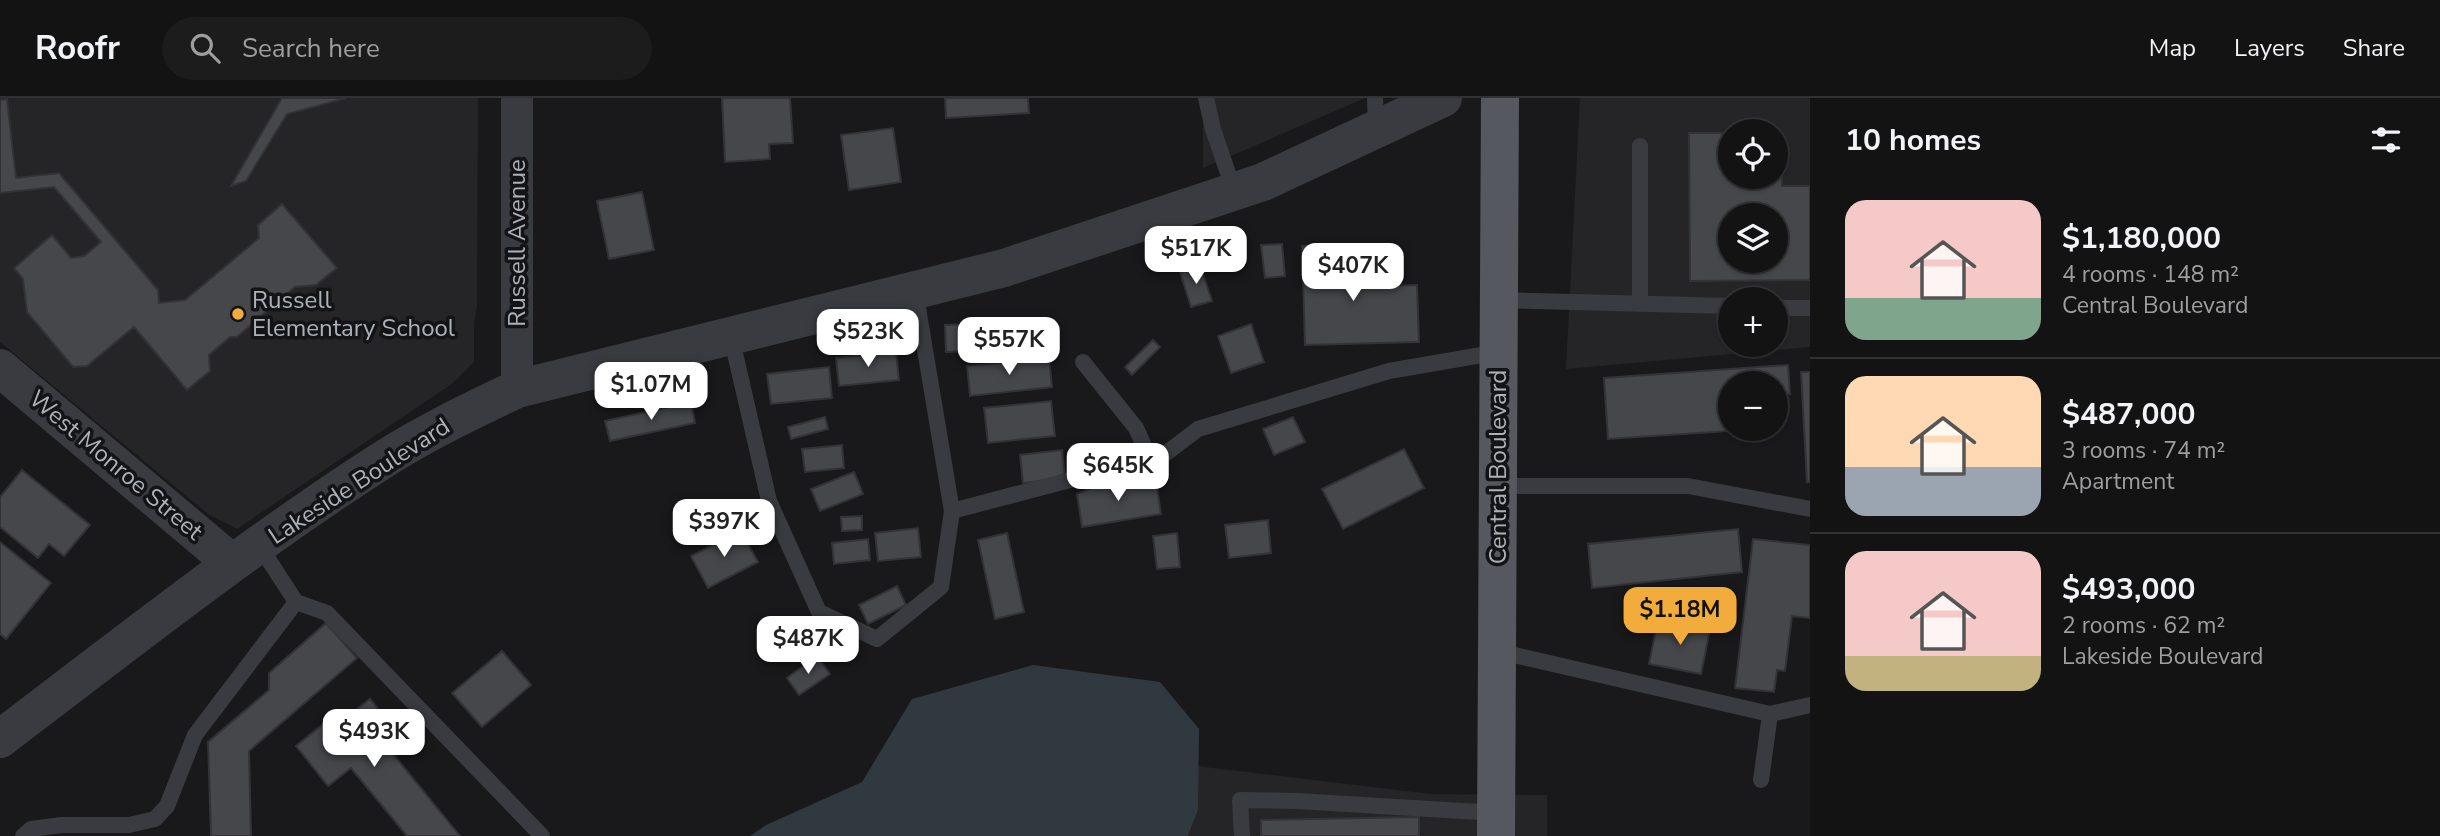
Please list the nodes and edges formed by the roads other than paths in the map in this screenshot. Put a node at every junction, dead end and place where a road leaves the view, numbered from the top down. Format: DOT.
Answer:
graph roads {
  1 [pos="517,98"];
  2 [pos="1206,98"];
  3 [pos="1443,98"];
  4 [pos="1500,98"];
  5 [pos="1375,114"];
  6 [pos="1640,146"];
  7 [pos="1234,191"];
  8 [pos="915,290"];
  9 [pos="1499,300"];
  10 [pos="1640,304"];
  11 [pos="1718,306"];
  12 [pos="1788,308"];
  13 [pos="1810,309"];
  14 [pos="731,336"];
  15 [pos="1499,352"];
  16 [pos="1083,362"];
  17 [pos="0,368"];
  18 [pos="517,389"];
  19 [pos="1153,464"];
  20 [pos="1498,486"];
  21 [pos="1810,509"];
  22 [pos="952,511"];
  23 [pos="245,554"];
  24 [pos="296,603"];
  25 [pos="1497,651"];
  26 [pos="1810,705"];
  27 [pos="1770,714"];
  28 [pos="0,739"];
  29 [pos="1761,780"];
  30 [pos="1496,825"];
  31 [pos="23,836"];
  32 [pos="542,836"];
  33 [pos="1242,836"];
  1 -- 18 [label="street, Russell Avenue"];
  2 -- 7 [label="lane"];
  3 -- 5 [label="street, Lakeside Boulevard"];
  4 -- 9 [label="main road, Central Boulevard"];
  5 -- 7 [label="street, Lakeside Boulevard"];
  6 -- 10 [label="lane"];
  7 -- 8 [label="street, Lakeside Boulevard"];
  8 -- 14 [label="street, Lakeside Boulevard"];
  8 -- 22 [label="lane"];
  9 -- 10 [label="lane"];
  9 -- 15 [label="main road, Central Boulevard"];
  10 -- 11 [label="lane"];
  12 -- 13 [label="lane"];
  14 -- 18 [label="street, Lakeside Boulevard"];
  14 -- 22 [label="lane"];
  15 -- 19 [label="lane"];
  15 -- 20 [label="main road, Central Boulevard"];
  16 -- 19 [label="lane"];
  17 -- 23 [label="street, West Monroe Street"];
  18 -- 23 [label="street, Lakeside Boulevard"];
  19 -- 22 [label="lane"];
  20 -- 21 [label="lane"];
  20 -- 25 [label="main road, Central Boulevard"];
  23 -- 24 [label="lane"];
  23 -- 28 [label="street, Lakeside Boulevard"];
  24 -- 31 [label="lane"];
  24 -- 32 [label="lane"];
  25 -- 27 [label="lane"];
  25 -- 30 [label="main road, Central Boulevard"];
  26 -- 27 [label="lane"];
  27 -- 29 [label="lane"];
  30 -- 33 [label="lane"];
}
